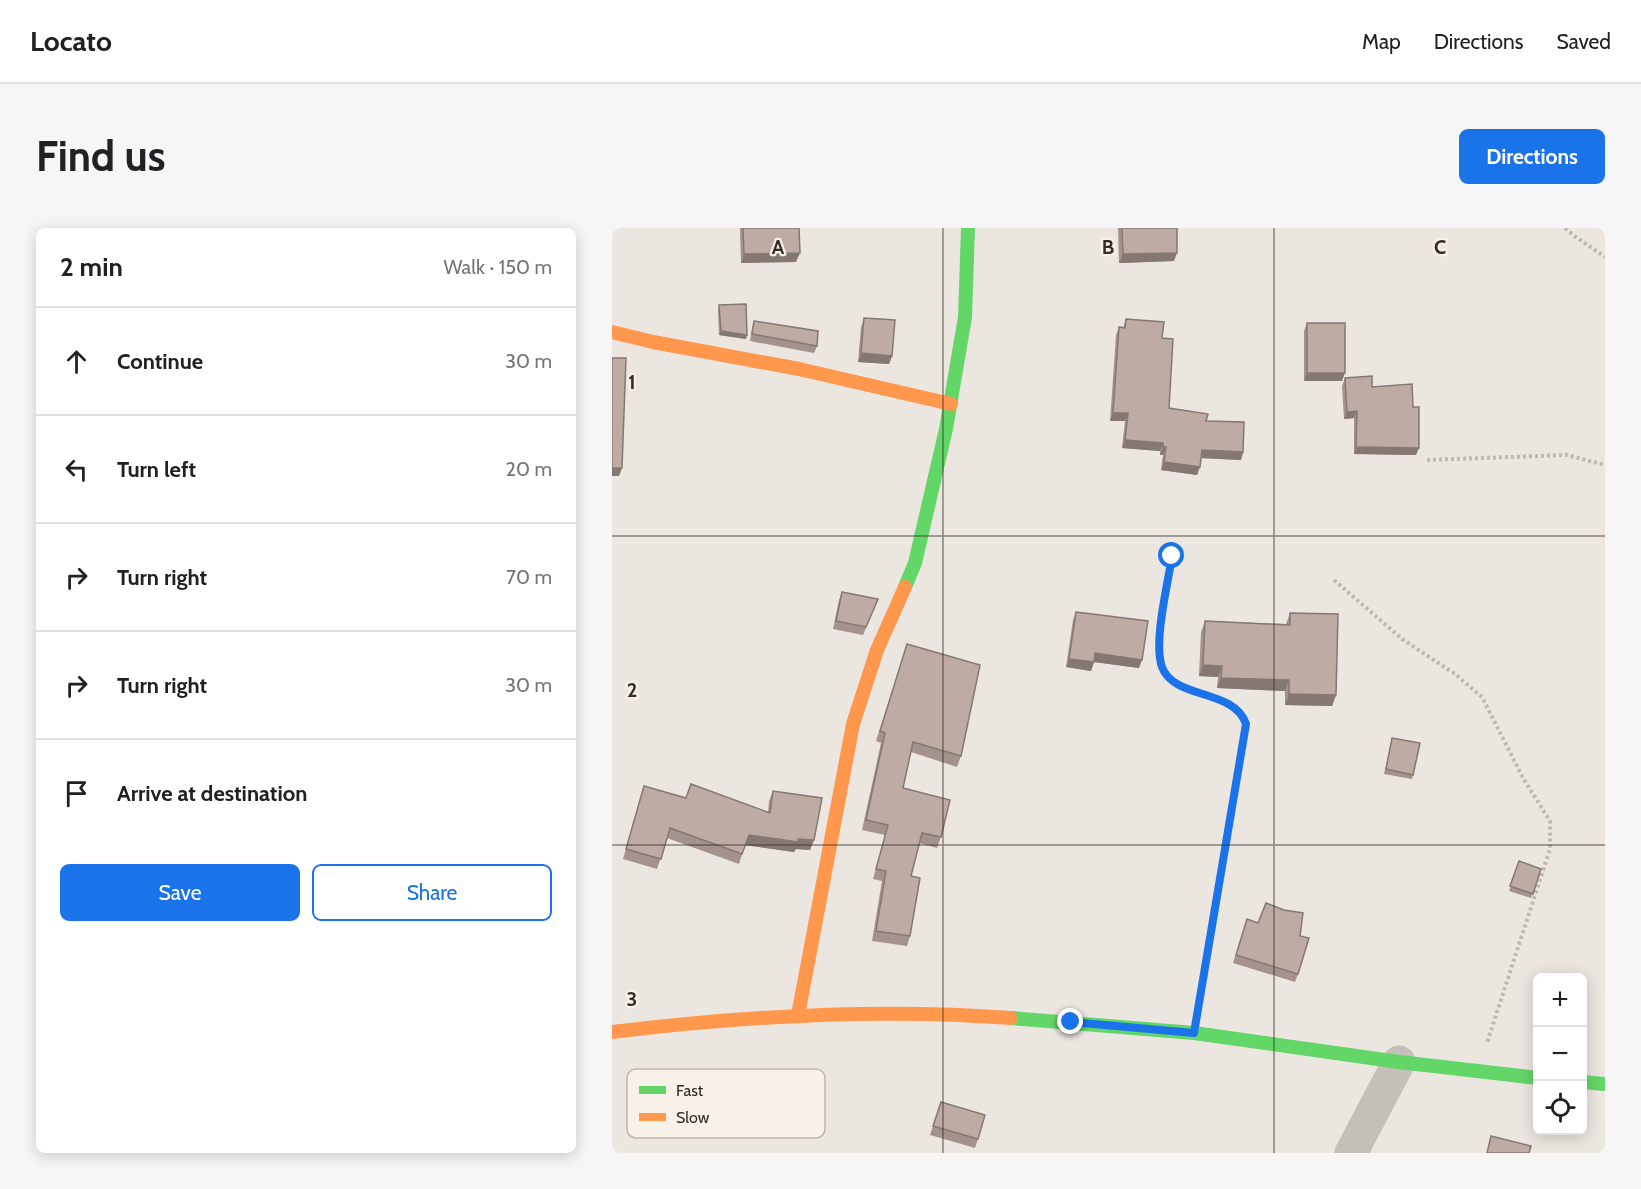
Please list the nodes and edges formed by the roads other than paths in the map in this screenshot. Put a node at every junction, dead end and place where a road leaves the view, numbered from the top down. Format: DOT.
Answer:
graph roads {
  1 [pos="968,228"];
  2 [pos="612,332"];
  3 [pos="951,404"];
  4 [pos="798,1015"];
  5 [pos="612,1032"];
  6 [pos="1399,1062"];
  7 [pos="1533,1078"];
  8 [pos="1587,1082"];
  9 [pos="1605,1084"];
  10 [pos="1351,1153"];
  1 -- 3 [label="street"];
  2 -- 3 [label="street"];
  3 -- 4 [label="street"];
  4 -- 5 [label="street"];
  4 -- 6 [label="street"];
  6 -- 7 [label="street"];
  6 -- 10 [label="street"];
  8 -- 9 [label="street"];
}
